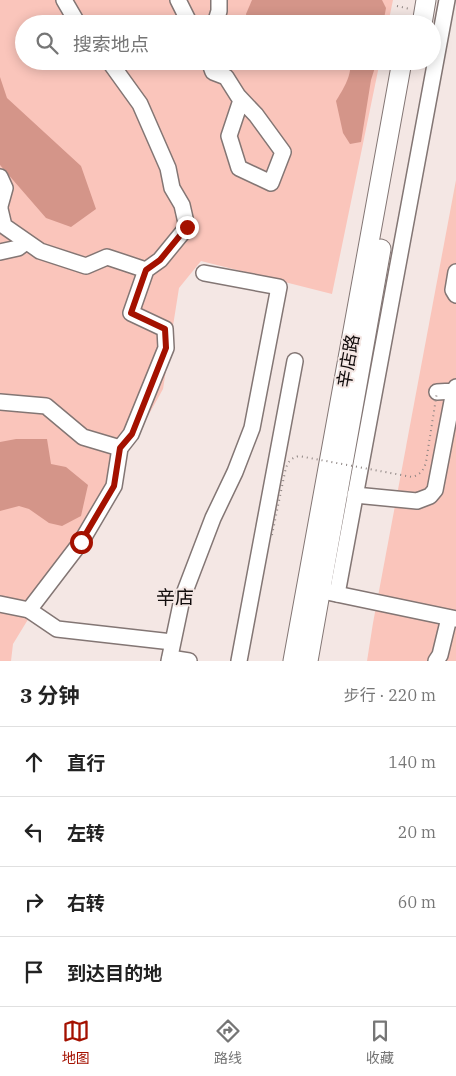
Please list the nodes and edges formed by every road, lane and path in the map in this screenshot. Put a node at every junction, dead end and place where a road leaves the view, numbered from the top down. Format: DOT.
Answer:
graph roads {
  1 [pos="64,0"];
  2 [pos="178,0"];
  3 [pos="219,0"];
  4 [pos="413,0"];
  5 [pos="426,0"];
  6 [pos="447,0"];
  7 [pos="73,15"];
  8 [pos="186,15"];
  9 [pos="218,15"];
  10 [pos="410,15"];
  11 [pos="424,15"];
  12 [pos="441,32"];
  13 [pos="115,70"];
  14 [pos="212,70"];
  15 [pos="401,70"];
  16 [pos="413,70"];
  17 [pos="434,70"];
  18 [pos="241,100"];
  19 [pos="0,177"];
  20 [pos="0,208"];
  21 [pos="26,242"];
  22 [pos="0,252"];
  23 [pos="146,270"];
  24 [pos="456,272"];
  25 [pos="204,273"];
  26 [pos="456,295"];
  27 [pos="295,361"];
  28 [pos="455,389"];
  29 [pos="437,392"];
  30 [pos="0,402"];
  31 [pos="120,448"];
  32 [pos="355,495"];
  33 [pos="267,534"];
  34 [pos="321,591"];
  35 [pos="0,604"];
  36 [pos="29,610"];
  37 [pos="452,618"];
  38 [pos="172,642"];
  39 [pos="169,659"];
  40 [pos="189,661"];
  41 [pos="238,661"];
  42 [pos="293,661"];
  43 [pos="308,661"];
  44 [pos="436,661"];
  1 -- 7 [label="street"];
  2 -- 8 [label="street"];
  3 -- 9 [label="street"];
  4 -- 10 [label="main road"];
  5 -- 11 [label="main road"];
  6 -- 12 [label="street"];
  13 -- 23 [label="street"];
  14 -- 18 [label="street"];
  15 -- 34 [label="main road, 辛店路"];
  16 -- 34 [label="main road, 辛店路"];
  17 -- 32 [label="street"];
  18 -- 18 [label="street"];
  19 -- 20 [label="street"];
  20 -- 21 [label="street"];
  21 -- 22 [label="street"];
  21 -- 23 [label="street"];
  23 -- 31 [label="street"];
  24 -- 26 [label="street"];
  25 -- 38 [label="street"];
  27 -- 33 [label="street"];
  28 -- 29 [label="street"];
  28 -- 32 [label="street"];
  29 -- 33 [label="path, bridge"];
  30 -- 31 [label="street"];
  31 -- 36 [label="street"];
  32 -- 34 [label="street"];
  33 -- 41 [label="street"];
  34 -- 37 [label="street"];
  34 -- 42 [label="main road, 辛店路"];
  34 -- 43 [label="main road, 辛店路"];
  35 -- 36 [label="street"];
  36 -- 38 [label="street"];
  37 -- 44 [label="street"];
  38 -- 39 [label="street"];
  39 -- 40 [label="street"];
}
